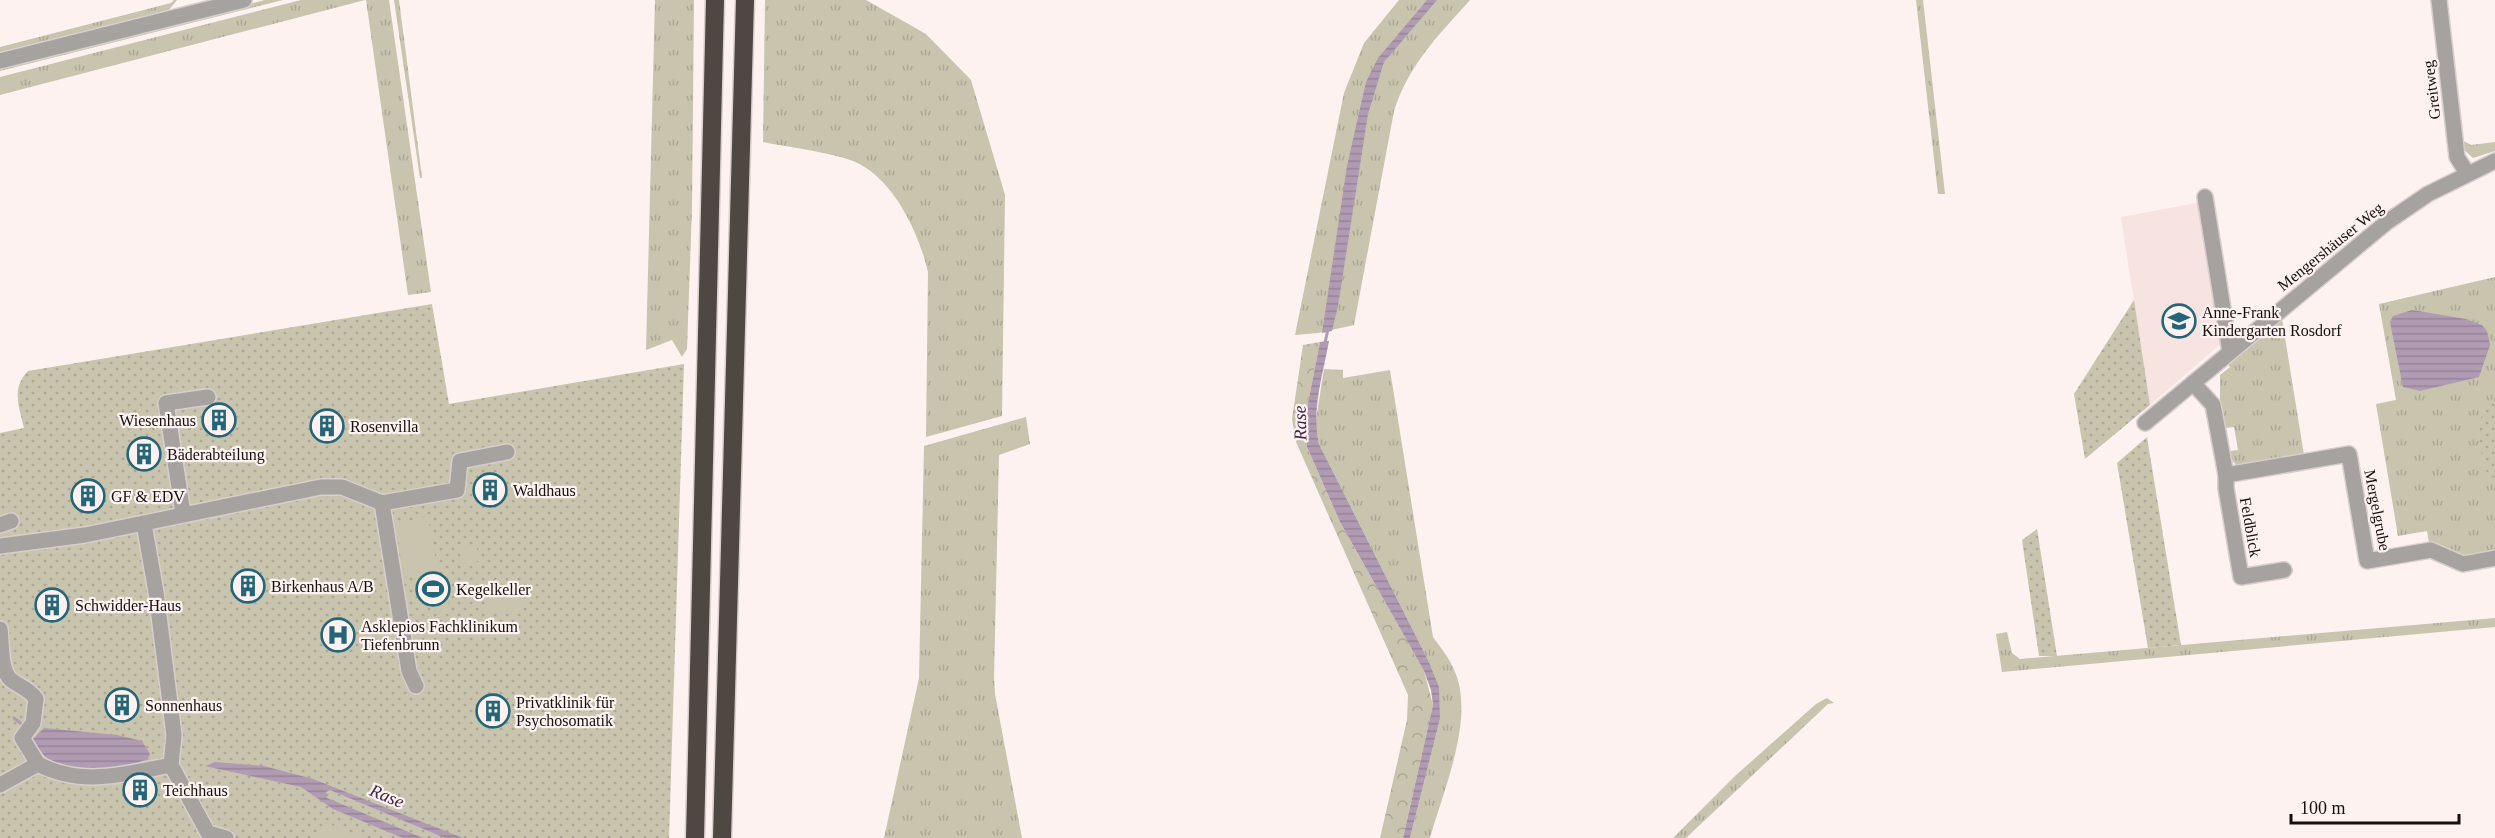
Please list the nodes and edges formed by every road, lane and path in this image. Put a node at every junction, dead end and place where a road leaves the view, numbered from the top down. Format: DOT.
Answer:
graph roads {
  1 [pos="244,0"];
  2 [pos="715,0"];
  3 [pos="745,0"];
  4 [pos="2439,0"];
  5 [pos="0,61"];
  6 [pos="2495,161"];
  7 [pos="2467,173"];
  8 [pos="2205,197"];
  9 [pos="2230,352"];
  10 [pos="2193,383"];
  11 [pos="208,397"];
  12 [pos="2145,423"];
  13 [pos="507,452"];
  14 [pos="2226,475"];
  15 [pos="382,503"];
  16 [pos="183,513"];
  17 [pos="144,524"];
  18 [pos="0,546"];
  19 [pos="2495,558"];
  20 [pos="2284,570"];
  21 [pos="0,629"];
  22 [pos="416,686"];
  23 [pos="38,764"];
  24 [pos="171,765"];
  25 [pos="0,785"];
  26 [pos="206,835"];
  27 [pos="226,838"];
  28 [pos="695,838"];
  29 [pos="722,838"];
  1 -- 5 [label="street"];
  2 -- 28 [label="highway"];
  3 -- 29 [label="highway"];
  4 -- 7 [label="street, Greitweg"];
  6 -- 7 [label="street, Mengershäuser Weg"];
  7 -- 9 [label="street, Mengershäuser Weg"];
  8 -- 9 [label="street"];
  9 -- 10 [label="street, Mengershäuser Weg"];
  10 -- 12 [label="street, Mengershäuser Weg"];
  10 -- 14 [label="street"];
  11 -- 16 [label="street"];
  13 -- 15 [label="street"];
  14 -- 19 [label="street, Mergelgrube"];
  14 -- 20 [label="street, Feldblick"];
  15 -- 16 [label="street"];
  15 -- 22 [label="street"];
  16 -- 17 [label="street"];
  17 -- 18 [label="street"];
  17 -- 24 [label="street"];
  21 -- 23 [label="street"];
  23 -- 24 [label="street"];
  23 -- 25 [label="street"];
  24 -- 26 [label="street"];
  26 -- 27 [label="street"];
}
